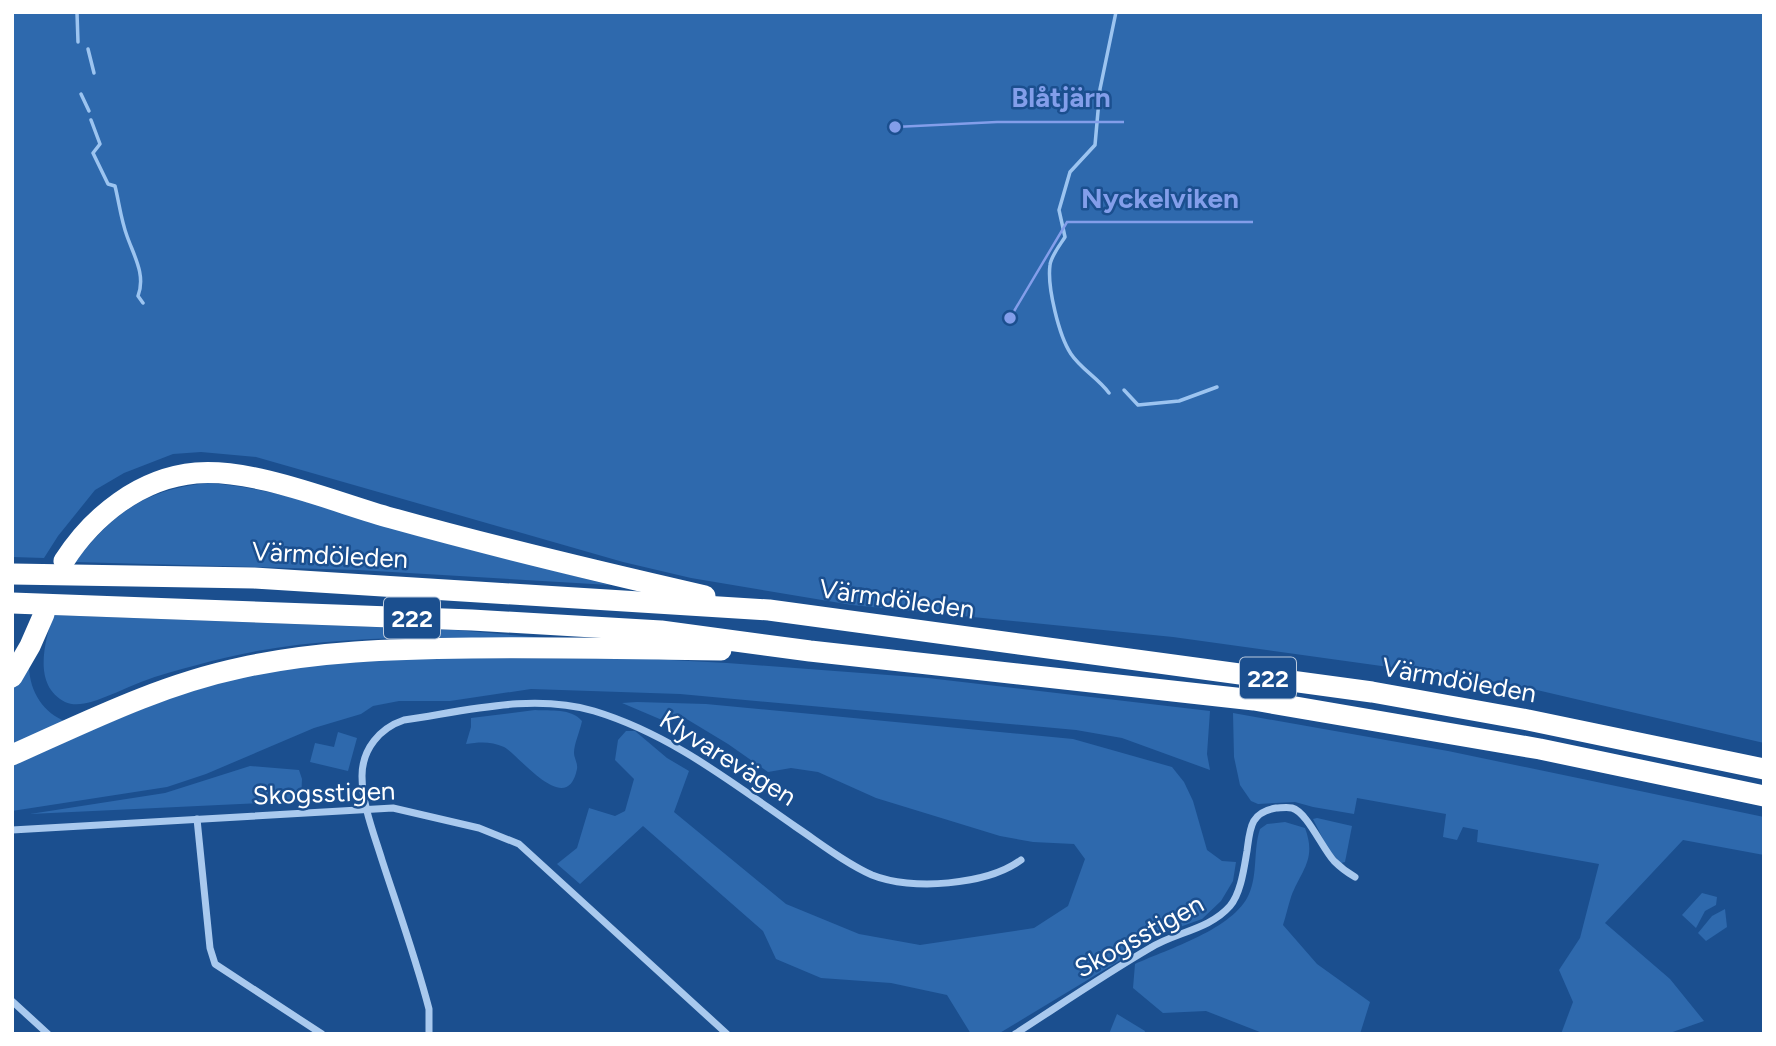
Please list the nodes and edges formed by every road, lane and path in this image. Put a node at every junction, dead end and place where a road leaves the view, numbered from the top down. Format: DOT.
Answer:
graph roads {
  1 [pos="64,561"];
  2 [pos="12,574"];
  3 [pos="12,603"];
  4 [pos="769,610"];
  5 [pos="44,614"];
  6 [pos="810,651"];
  7 [pos="12,677"];
  8 [pos="12,755"];
  9 [pos="1764,769"];
  10 [pos="1764,796"];
  11 [pos="367,809"];
  12 [pos="197,819"];
  13 [pos="12,830"];
  14 [pos="1021,860"];
  15 [pos="1355,877"];
  16 [pos="12,1001"];
  17 [pos="48,1034"];
  18 [pos="322,1034"];
  19 [pos="429,1034"];
  20 [pos="727,1034"];
  21 [pos="1015,1034"];
  1 -- 4 [label="highway"];
  2 -- 4 [label="highway, Värmdöleden / 222"];
  3 -- 6 [label="highway, Värmdöleden / 222"];
  4 -- 9 [label="highway, Värmdöleden / 222"];
  5 -- 7 [label="highway"];
  6 -- 8 [label="highway"];
  6 -- 10 [label="highway, Värmdöleden / 222"];
  11 -- 12 [label="street, Skogsstigen"];
  11 -- 14 [label="street, Klyvarevägen"];
  11 -- 19 [label="street, Klyvarevägen"];
  11 -- 20 [label="street, Skogsstigen"];
  12 -- 13 [label="street, Skogsstigen"];
  12 -- 18 [label="street"];
  15 -- 21 [label="street, Skogsstigen"];
  16 -- 17 [label="street"];
}
